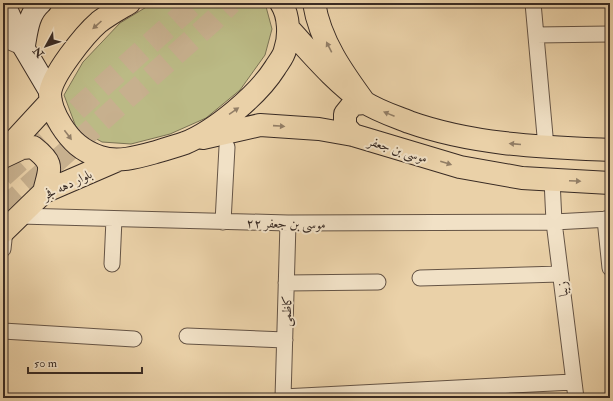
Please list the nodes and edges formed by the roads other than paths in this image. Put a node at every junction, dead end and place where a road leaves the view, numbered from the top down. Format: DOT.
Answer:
graph roads {
  1 [pos="4,3"];
  2 [pos="41,3"];
  3 [pos="129,3"];
  4 [pos="314,3"];
  5 [pos="282,4"];
  6 [pos="530,4"];
  7 [pos="288,28"];
  8 [pos="610,34"];
  9 [pos="536,35"];
  10 [pos="3,39"];
  11 [pos="24,48"];
  12 [pos="51,97"];
  13 [pos="365,103"];
  14 [pos="353,135"];
  15 [pos="186,142"];
  16 [pos="227,147"];
  17 [pos="546,147"];
  18 [pos="610,150"];
  19 [pos="3,153"];
  20 [pos="3,157"];
  21 [pos="118,160"];
  22 [pos="552,180"];
  23 [pos="610,183"];
  24 [pos="44,192"];
  25 [pos="114,219"];
  26 [pos="608,219"];
  27 [pos="223,222"];
  28 [pos="554,222"];
  29 [pos="288,223"];
  30 [pos="8,231"];
  31 [pos="112,264"];
  32 [pos="610,268"];
  33 [pos="560,274"];
  34 [pos="420,278"];
  35 [pos="378,282"];
  36 [pos="286,283"];
  37 [pos="3,331"];
  38 [pos="187,336"];
  39 [pos="134,339"];
  40 [pos="285,340"];
  41 [pos="573,382"];
  42 [pos="283,397"];
  43 [pos="576,398"];
  1 -- 11 [label="main road"];
  2 -- 11 [label="main road"];
  3 -- 12 [label="main road, one-way"];
  13 -- 4 [label="main road, one-way"];
  5 -- 7 [label="main road"];
  6 -- 9 [label="street"];
  7 -- 13 [label="main road"];
  15 -- 7 [label="main road, one-way"];
  8 -- 9 [label="street"];
  9 -- 17 [label="street"];
  10 -- 11 [label="street"];
  11 -- 12 [label="main road"];
  12 -- 19 [label="main road"];
  12 -- 21 [label="main road, one-way"];
  13 -- 14 [label="main road"];
  17 -- 13 [label="main road, one-way"];
  15 -- 14 [label="main road, موسی بن جعفر, one-way"];
  14 -- 22 [label="main road, موسی بن جعفر, one-way"];
  15 -- 21 [label="main road"];
  16 -- 27 [label="street"];
  17 -- 18 [label="main road"];
  20 -- 24 [label="main road"];
  21 -- 24 [label="main road, بلوار دهه فجر"];
  22 -- 23 [label="main road, موسی بن جعفر, one-way"];
  22 -- 28 [label="street, زیبا"];
  24 -- 30 [label="main road, بلوار دهه فجر"];
  25 -- 27 [label="street, موسی بن جعفر ۲۲"];
  25 -- 30 [label="street, موسی بن جعفر ۲۲"];
  25 -- 31 [label="street"];
  26 -- 28 [label="street, موسی بن جعفر ۲۲"];
  26 -- 32 [label="street"];
  27 -- 29 [label="street, موسی بن جعفر ۲۲"];
  28 -- 29 [label="street, موسی بن جعفر ۲۲"];
  28 -- 33 [label="street, زیبا"];
  29 -- 36 [label="street, کاظمی"];
  33 -- 34 [label="street"];
  33 -- 41 [label="street, زیبا"];
  35 -- 36 [label="street"];
  36 -- 40 [label="street, کاظمی"];
  37 -- 39 [label="street"];
  38 -- 40 [label="street"];
  40 -- 42 [label="street, کاظمی"];
  41 -- 42 [label="street"];
  41 -- 43 [label="street, زیبا"];
}
